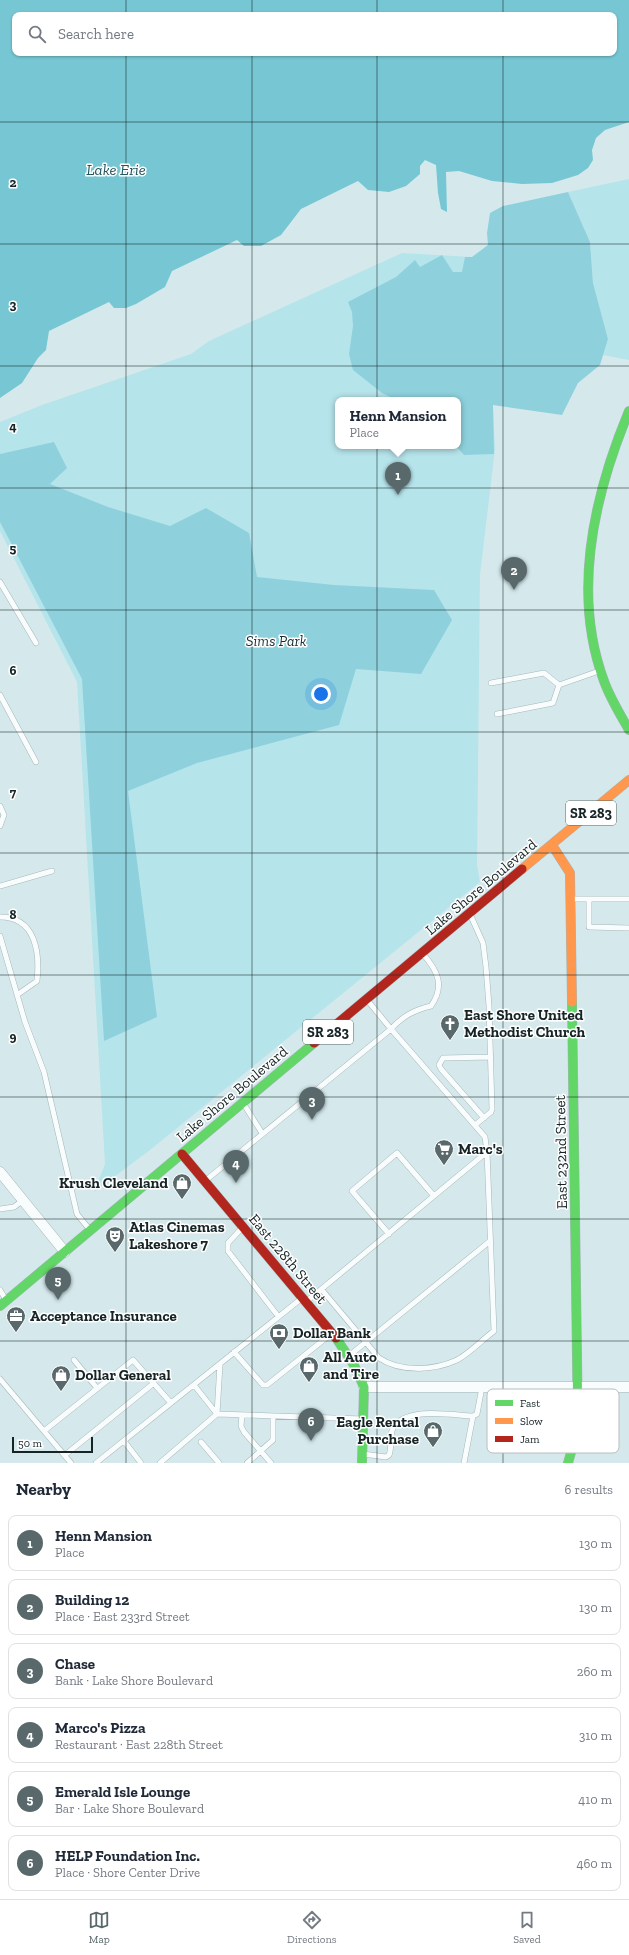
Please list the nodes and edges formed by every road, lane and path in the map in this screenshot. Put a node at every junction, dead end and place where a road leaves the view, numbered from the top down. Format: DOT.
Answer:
graph roads {
  1 [pos="629,411"];
  2 [pos="625,430"];
  3 [pos="0,582"];
  4 [pos="36,643"];
  5 [pos="600,670"];
  6 [pos="491,683"];
  7 [pos="559,685"];
  8 [pos="0,695"];
  9 [pos="497,714"];
  10 [pos="629,730"];
  11 [pos="36,762"];
  12 [pos="629,780"];
  13 [pos="0,806"];
  14 [pos="0,826"];
  15 [pos="552,845"];
  16 [pos="52,872"];
  17 [pos="0,886"];
  18 [pos="571,899"];
  19 [pos="589,899"];
  20 [pos="629,899"];
  21 [pos="470,914"];
  22 [pos="0,917"];
  23 [pos="629,928"];
  24 [pos="0,936"];
  25 [pos="422,954"];
  26 [pos="17,995"];
  27 [pos="367,999"];
  28 [pos="391,1029"];
  29 [pos="491,1057"];
  30 [pos="243,1103"];
  31 [pos="484,1118"];
  32 [pos="475,1125"];
  33 [pos="262,1133"];
  34 [pos="487,1152"];
  35 [pos="182,1154"];
  36 [pos="0,1172"];
  37 [pos="204,1181"];
  38 [pos="434,1196"];
  39 [pos="22,1201"];
  40 [pos="0,1209"];
  41 [pos="243,1227"];
  42 [pos="90,1231"];
  43 [pos="389,1234"];
  44 [pos="490,1241"];
  45 [pos="65,1252"];
  46 [pos="0,1290"];
  47 [pos="322,1290"];
  48 [pos="304,1300"];
  49 [pos="3,1303"];
  50 [pos="278,1316"];
  51 [pos="332,1333"];
  52 [pos="366,1342"];
  53 [pos="234,1352"];
  54 [pos="349,1356"];
  55 [pos="74,1360"];
  56 [pos="220,1364"];
  57 [pos="0,1379"];
  58 [pos="154,1383"];
  59 [pos="194,1385"];
  60 [pos="364,1387"];
  61 [pos="482,1387"];
  62 [pos="578,1387"];
  63 [pos="629,1387"];
  64 [pos="97,1388"];
  65 [pos="171,1403"];
  66 [pos="217,1414"];
  67 [pos="242,1415"];
  68 [pos="272,1416"];
  69 [pos="473,1416"];
  70 [pos="364,1419"];
  71 [pos="44,1430"];
  72 [pos="124,1441"];
  73 [pos="200,1442"];
  74 [pos="261,1452"];
  75 [pos="571,1453"];
  76 [pos="64,1455"];
  77 [pos="362,1458"];
  78 [pos="71,1463"];
  79 [pos="96,1463"];
  80 [pos="141,1463"];
  81 [pos="160,1463"];
  82 [pos="219,1463"];
  83 [pos="247,1463"];
  84 [pos="271,1463"];
  85 [pos="464,1463"];
  86 [pos="568,1463"];
  1 -- 2 [label="street"];
  2 -- 5 [label="street"];
  3 -- 4 [label="lane"];
  5 -- 7 [label="lane"];
  5 -- 10 [label="street"];
  6 -- 7 [label="lane"];
  7 -- 9 [label="lane"];
  8 -- 11 [label="lane"];
  12 -- 15 [label="street, Lake Shore Boulevard / SR 283"];
  13 -- 14 [label="lane"];
  15 -- 18 [label="street, East 232nd Street"];
  15 -- 21 [label="street, Lake Shore Boulevard / SR 283"];
  16 -- 17 [label="lane"];
  18 -- 19 [label="lane"];
  18 -- 62 [label="street, East 232nd Street"];
  19 -- 20 [label="lane"];
  19 -- 23 [label="lane"];
  21 -- 25 [label="street, Lake Shore Boulevard / SR 283"];
  21 -- 29 [label="lane"];
  22 -- 26 [label="lane"];
  24 -- 26 [label="lane"];
  25 -- 27 [label="street, Lake Shore Boulevard / SR 283"];
  25 -- 28 [label="lane"];
  26 -- 42 [label="lane"];
  27 -- 28 [label="lane"];
  27 -- 30 [label="street, Lake Shore Boulevard / SR 283"];
  28 -- 32 [label="lane"];
  28 -- 33 [label="lane"];
  29 -- 31 [label="lane"];
  29 -- 31 [label="lane"];
  30 -- 33 [label="lane"];
  30 -- 35 [label="street, Lake Shore Boulevard / SR 283"];
  31 -- 32 [label="lane"];
  32 -- 34 [label="lane"];
  33 -- 37 [label="lane"];
  34 -- 38 [label="lane"];
  34 -- 44 [label="lane"];
  35 -- 37 [label="street, East 228th Street"];
  35 -- 42 [label="street, Lake Shore Boulevard / SR 283"];
  36 -- 39 [label="street"];
  37 -- 41 [label="street, East 228th Street"];
  38 -- 43 [label="lane"];
  38 -- 43 [label="lane"];
  39 -- 40 [label="lane"];
  39 -- 45 [label="street"];
  41 -- 48 [label="street, East 228th Street"];
  41 -- 50 [label="lane"];
  42 -- 45 [label="street, Lake Shore Boulevard / SR 283"];
  43 -- 47 [label="lane"];
  44 -- 52 [label="lane"];
  44 -- 52 [label="lane"];
  45 -- 49 [label="street, Lake Shore Boulevard / SR 283"];
  46 -- 49 [label="lane"];
  47 -- 48 [label="lane"];
  47 -- 52 [label="lane"];
  48 -- 50 [label="lane"];
  48 -- 51 [label="street, East 228th Street"];
  50 -- 53 [label="lane"];
  51 -- 53 [label="lane"];
  51 -- 54 [label="street, East 228th Street"];
  52 -- 54 [label="lane"];
  53 -- 56 [label="lane"];
  54 -- 60 [label="street, East 228th Street"];
  55 -- 64 [label="lane"];
  56 -- 59 [label="lane"];
  56 -- 66 [label="lane"];
  57 -- 71 [label="lane"];
  58 -- 64 [label="lane"];
  58 -- 65 [label="lane"];
  58 -- 76 [label="lane"];
  59 -- 65 [label="lane"];
  59 -- 66 [label="lane"];
  60 -- 61 [label="street"];
  60 -- 70 [label="street"];
  61 -- 62 [label="street"];
  61 -- 69 [label="lane"];
  62 -- 63 [label="street"];
  64 -- 71 [label="lane"];
  65 -- 72 [label="lane"];
  66 -- 67 [label="lane"];
  66 -- 81 [label="lane"];
  67 -- 68 [label="lane"];
  67 -- 74 [label="lane"];
  68 -- 70 [label="lane"];
  68 -- 74 [label="lane"];
  69 -- 77 [label="lane"];
  69 -- 85 [label="lane"];
  70 -- 77 [label="street"];
  71 -- 76 [label="lane"];
  72 -- 79 [label="lane"];
  72 -- 80 [label="lane"];
  73 -- 82 [label="lane"];
  74 -- 83 [label="lane"];
  74 -- 84 [label="lane"];
  75 -- 86 [label="street, East 232nd Street"];
  76 -- 78 [label="lane"];
}
